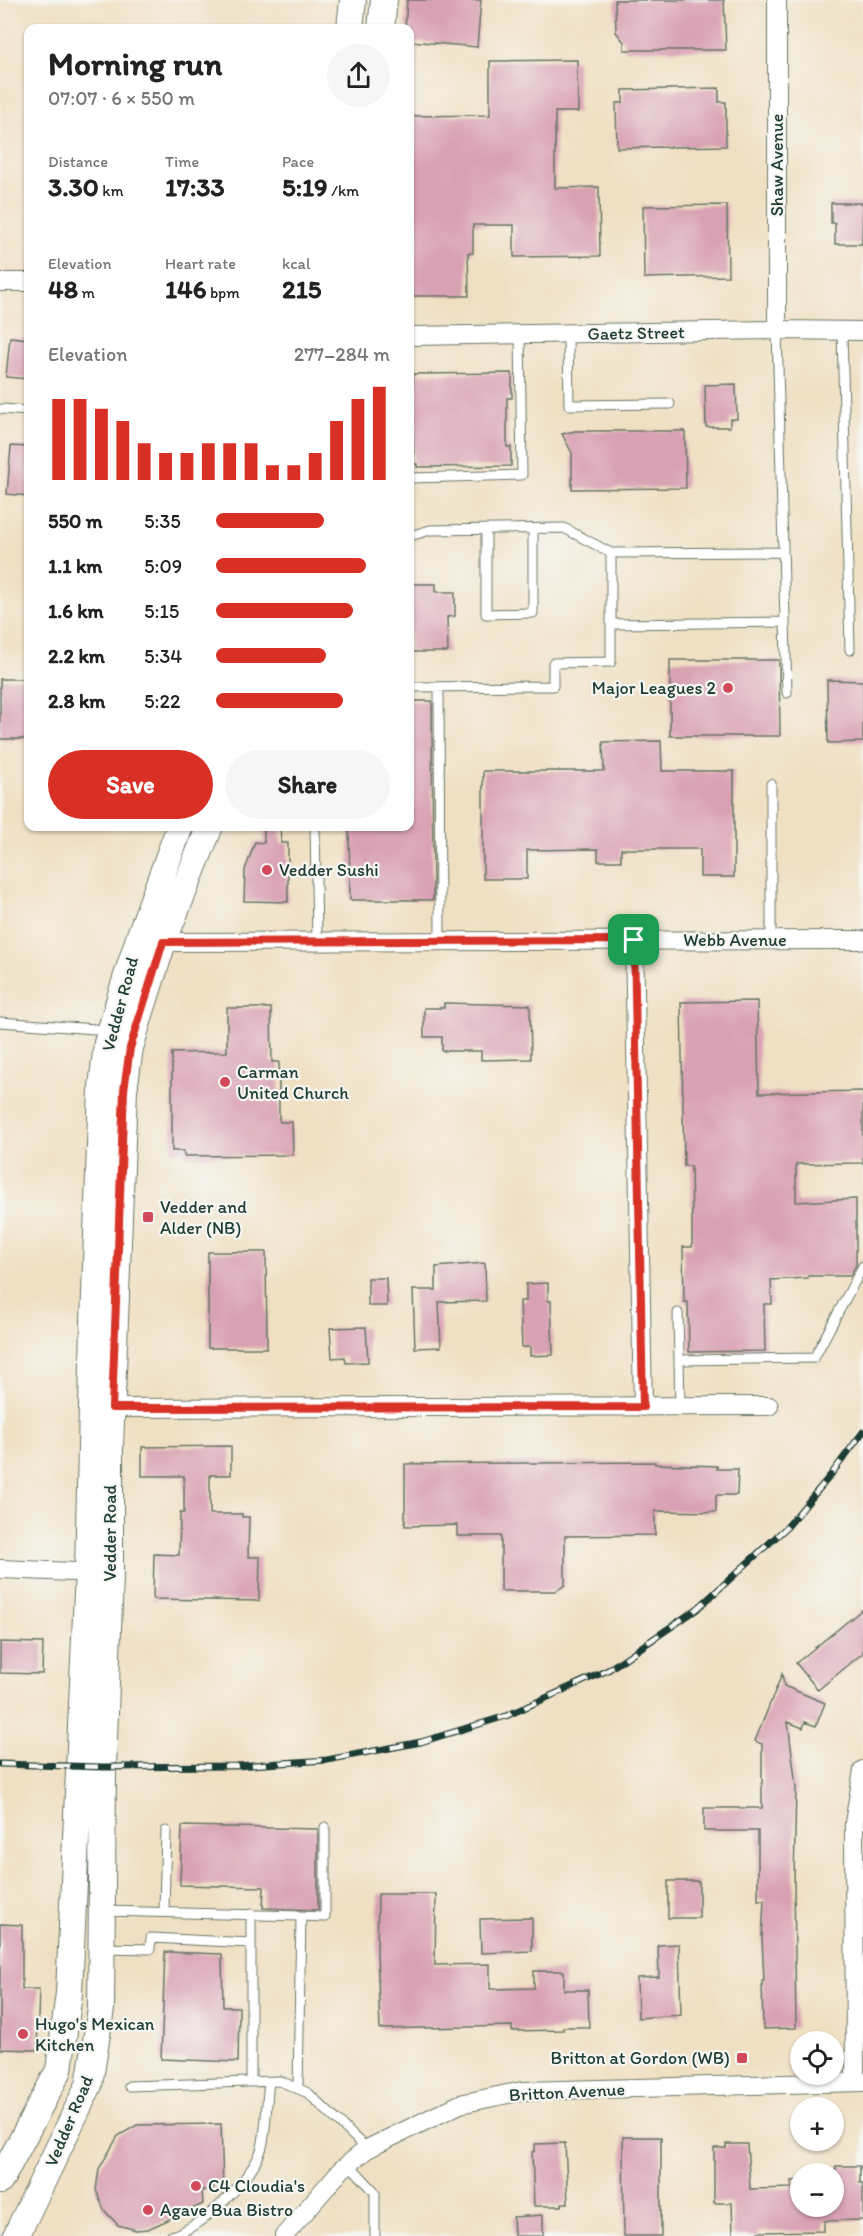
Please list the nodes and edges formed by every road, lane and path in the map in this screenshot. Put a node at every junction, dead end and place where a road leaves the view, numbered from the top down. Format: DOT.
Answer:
graph roads {
  1 [pos="353,0"];
  2 [pos="384,0"];
  3 [pos="777,0"];
  4 [pos="350,24"];
  5 [pos="381,24"];
  6 [pos="0,282"];
  7 [pos="24,282"];
  8 [pos="777,330"];
  9 [pos="842,331"];
  10 [pos="863,331"];
  11 [pos="520,334"];
  12 [pos="568,334"];
  13 [pos="414,336"];
  14 [pos="670,404"];
  15 [pos="2,409"];
  16 [pos="24,411"];
  17 [pos="414,478"];
  18 [pos="486,529"];
  19 [pos="533,529"];
  20 [pos="414,535"];
  21 [pos="783,552"];
  22 [pos="611,553"];
  23 [pos="784,622"];
  24 [pos="611,624"];
  25 [pos="850,650"];
  26 [pos="414,687"];
  27 [pos="439,687"];
  28 [pos="787,693"];
  29 [pos="771,784"];
  30 [pos="179,831"];
  31 [pos="207,831"];
  32 [pos="315,831"];
  33 [pos="152,938"];
  34 [pos="634,940"];
  35 [pos="771,940"];
  36 [pos="863,940"];
  37 [pos="317,941"];
  38 [pos="440,941"];
  39 [pos="0,1022"];
  40 [pos="122,1033"];
  41 [pos="863,1266"];
  42 [pos="678,1313"];
  43 [pos="679,1360"];
  44 [pos="769,1406"];
  45 [pos="643,1407"];
  46 [pos="680,1407"];
  47 [pos="112,1408"];
  48 [pos="0,1569"];
  49 [pos="99,1573"];
  50 [pos="863,1770"];
  51 [pos="325,1827"];
  52 [pos="166,1831"];
  53 [pos="102,1911"];
  54 [pos="164,1912"];
  55 [pos="251,1914"];
  56 [pos="301,1916"];
  57 [pos="251,1943"];
  58 [pos="102,1948"];
  59 [pos="251,2082"];
  60 [pos="269,2082"];
  61 [pos="859,2082"];
  62 [pos="129,2086"];
  63 [pos="298,2088"];
  64 [pos="367,2149"];
  65 [pos="348,2164"];
  66 [pos="0,2181"];
  67 [pos="16,2236"];
  68 [pos="171,2236"];
  69 [pos="284,2236"];
  70 [pos="375,2236"];
  1 -- 4 [label="main road"];
  2 -- 5 [label="main road"];
  3 -- 8 [label="street, Shaw Avenue"];
  6 -- 7 [label="street"];
  8 -- 9 [label="street, Gaetz Street"];
  8 -- 12 [label="street, Gaetz Street"];
  8 -- 21 [label="lane"];
  9 -- 10 [label="street, Gaetz Street"];
  9 -- 25 [label="lane"];
  11 -- 12 [label="street, Gaetz Street"];
  11 -- 13 [label="street, Gaetz Street"];
  11 -- 17 [label="lane"];
  12 -- 14 [label="lane"];
  15 -- 16 [label="lane"];
  18 -- 19 [label="lane"];
  18 -- 19 [label="lane"];
  18 -- 20 [label="lane"];
  19 -- 22 [label="lane"];
  21 -- 22 [label="lane"];
  21 -- 23 [label="lane"];
  22 -- 24 [label="lane"];
  23 -- 24 [label="lane"];
  23 -- 28 [label="lane"];
  24 -- 27 [label="lane"];
  26 -- 27 [label="lane"];
  27 -- 38 [label="lane"];
  29 -- 35 [label="lane"];
  30 -- 33 [label="main road, Vedder Road"];
  31 -- 33 [label="main road, Vedder Road"];
  32 -- 37 [label="lane"];
  33 -- 37 [label="street, Webb Avenue"];
  33 -- 40 [label="main road, Vedder Road"];
  34 -- 35 [label="street, Webb Avenue"];
  34 -- 38 [label="street, Webb Avenue"];
  34 -- 45 [label="street"];
  35 -- 36 [label="street, Webb Avenue"];
  37 -- 38 [label="street, Webb Avenue"];
  39 -- 40 [label="lane"];
  40 -- 47 [label="main road, Vedder Road"];
  40 -- 49 [label="main road, Vedder Road"];
  41 -- 43 [label="lane"];
  42 -- 43 [label="lane"];
  43 -- 46 [label="lane"];
  44 -- 46 [label="street"];
  45 -- 46 [label="street"];
  45 -- 47 [label="street"];
  47 -- 49 [label="main road, Vedder Road"];
  48 -- 49 [label="street"];
  49 -- 53 [label="main road, Vedder Road"];
  49 -- 66 [label="main road, Vedder Road"];
  50 -- 61 [label="street"];
  51 -- 56 [label="lane"];
  52 -- 54 [label="lane"];
  53 -- 54 [label="lane"];
  53 -- 58 [label="main road, Vedder Road"];
  54 -- 55 [label="lane"];
  55 -- 56 [label="lane"];
  55 -- 57 [label="lane"];
  56 -- 63 [label="lane"];
  57 -- 58 [label="lane"];
  57 -- 59 [label="lane"];
  58 -- 67 [label="main road, Vedder Road"];
  59 -- 60 [label="lane"];
  59 -- 62 [label="lane"];
  60 -- 63 [label="lane"];
  60 -- 68 [label="lane"];
  61 -- 64 [label="street, Britton Avenue"];
  63 -- 64 [label="lane"];
  64 -- 65 [label="street, Britton Avenue"];
  65 -- 69 [label="street, Britton Avenue"];
  65 -- 70 [label="lane"];
}
